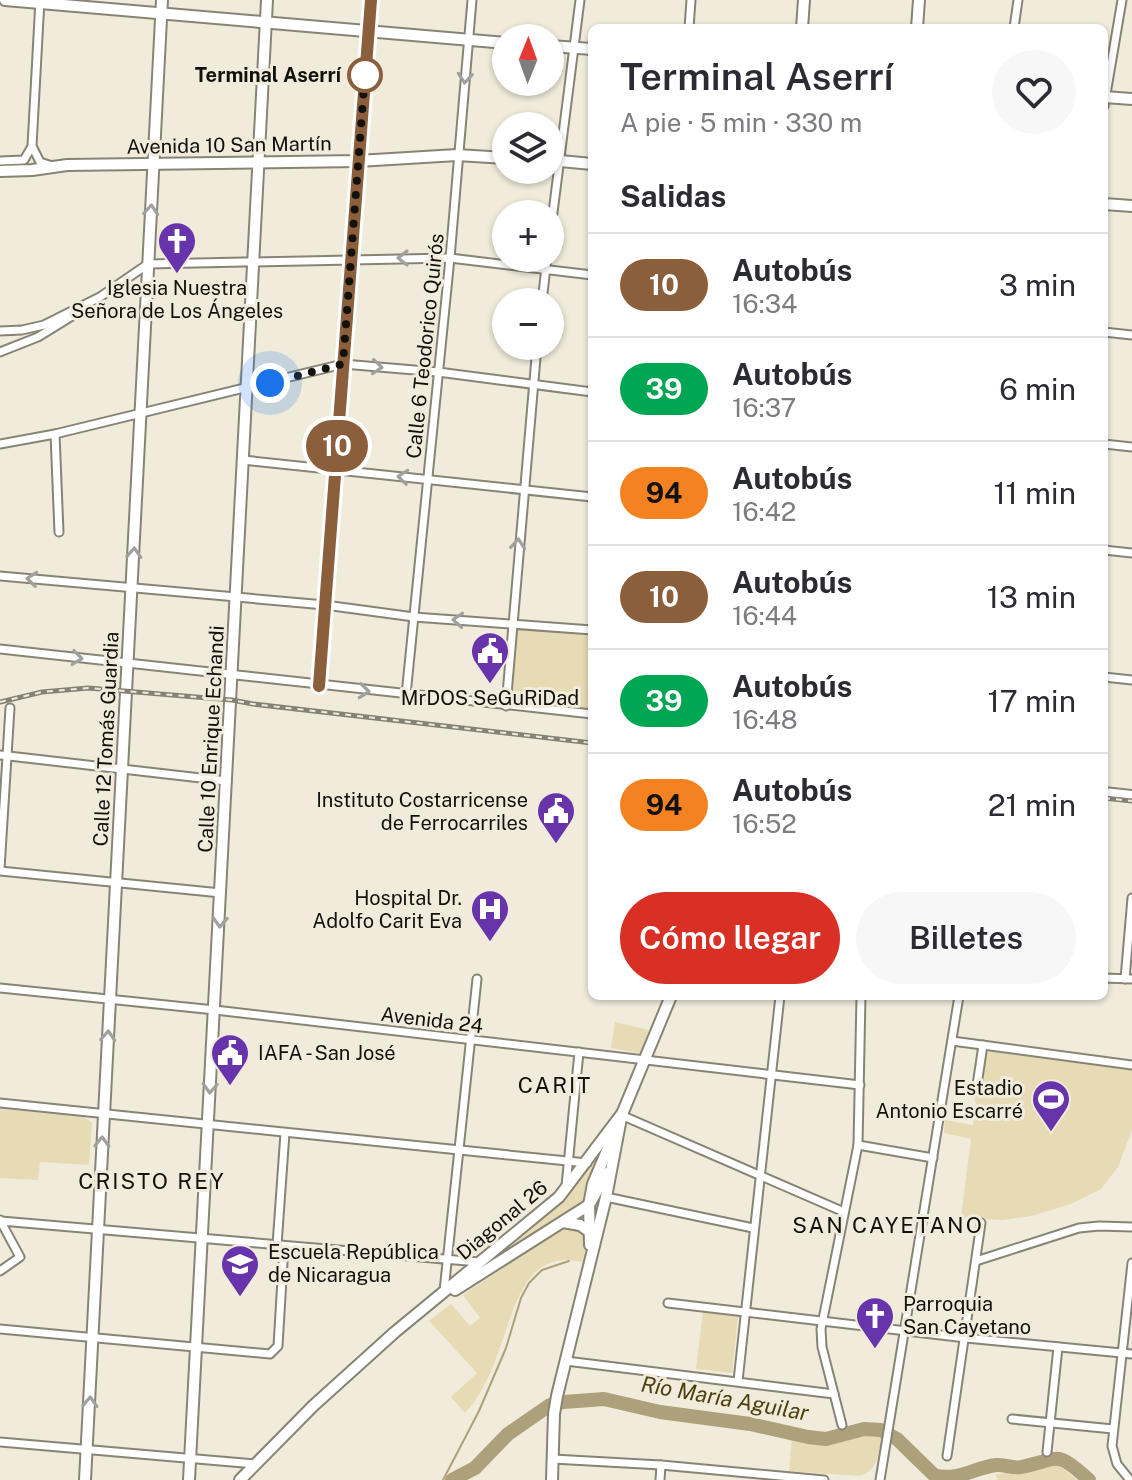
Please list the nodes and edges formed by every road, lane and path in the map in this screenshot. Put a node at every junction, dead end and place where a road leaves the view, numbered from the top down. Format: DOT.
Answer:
graph roads {
  1 [pos="5,0"];
  2 [pos="162,0"];
  3 [pos="267,0"];
  4 [pos="371,0"];
  5 [pos="472,0"];
  6 [pos="580,0"];
  7 [pos="691,0"];
  8 [pos="804,0"];
  9 [pos="919,0"];
  10 [pos="1018,0"];
  11 [pos="1122,0"];
  12 [pos="40,2"];
  13 [pos="161,14"];
  14 [pos="266,22"];
  15 [pos="689,24"];
  16 [pos="802,24"];
  17 [pos="917,24"];
  18 [pos="1015,24"];
  19 [pos="368,30"];
  20 [pos="468,40"];
  21 [pos="492,42"];
  22 [pos="564,47"];
  23 [pos="574,48"];
  24 [pos="588,49"];
  25 [pos="1108,78"];
  26 [pos="1132,99"];
  27 [pos="1108,100"];
  28 [pos="564,112"];
  29 [pos="32,146"];
  30 [pos="457,155"];
  31 [pos="492,157"];
  32 [pos="0,161"];
  33 [pos="358,161"];
  34 [pos="564,162"];
  35 [pos="154,163"];
  36 [pos="257,163"];
  37 [pos="588,164"];
  38 [pos="53,167"];
  39 [pos="0,171"];
  40 [pos="1108,204"];
  41 [pos="1132,206"];
  42 [pos="351,258"];
  43 [pos="450,258"];
  44 [pos="252,262"];
  45 [pos="492,263"];
  46 [pos="148,264"];
  47 [pos="564,272"];
  48 [pos="588,275"];
  49 [pos="100,297"];
  50 [pos="0,331"];
  51 [pos="1108,332"];
  52 [pos="1132,335"];
  53 [pos="0,352"];
  54 [pos="536,360"];
  55 [pos="343,364"];
  56 [pos="438,372"];
  57 [pos="533,385"];
  58 [pos="246,389"];
  59 [pos="588,392"];
  60 [pos="141,413"];
  61 [pos="55,434"];
  62 [pos="0,444"];
  63 [pos="1108,444"];
  64 [pos="1132,447"];
  65 [pos="243,460"];
  66 [pos="335,469"];
  67 [pos="428,479"];
  68 [pos="523,488"];
  69 [pos="588,496"];
  70 [pos="59,532"];
  71 [pos="1108,550"];
  72 [pos="1132,553"];
  73 [pos="0,576"];
  74 [pos="132,589"];
  75 [pos="236,597"];
  76 [pos="325,605"];
  77 [pos="414,617"];
  78 [pos="512,623"];
  79 [pos="588,630"];
  80 [pos="0,649"];
  81 [pos="127,664"];
  82 [pos="232,676"];
  83 [pos="1108,677"];
  84 [pos="1132,680"];
  85 [pos="319,686"];
  86 [pos="406,695"];
  87 [pos="506,706"];
  88 [pos="10,708"];
  89 [pos="588,714"];
  90 [pos="4,756"];
  91 [pos="123,768"];
  92 [pos="227,781"];
  93 [pos="1108,793"];
  94 [pos="1132,796"];
  95 [pos="0,870"];
  96 [pos="117,883"];
  97 [pos="221,893"];
  98 [pos="1132,898"];
  99 [pos="1108,978"];
  100 [pos="477,979"];
  101 [pos="1128,979"];
  102 [pos="0,988"];
  103 [pos="111,999"];
  104 [pos="669,1000"];
  105 [pos="780,1000"];
  106 [pos="861,1000"];
  107 [pos="958,1000"];
  108 [pos="215,1010"];
  109 [pos="471,1041"];
  110 [pos="952,1041"];
  111 [pos="983,1045"];
  112 [pos="579,1052"];
  113 [pos="645,1061"];
  114 [pos="1132,1065"];
  115 [pos="773,1075"];
  116 [pos="860,1085"];
  117 [pos="977,1085"];
  118 [pos="0,1103"];
  119 [pos="103,1114"];
  120 [pos="621,1115"];
  121 [pos="208,1126"];
  122 [pos="285,1133"];
  123 [pos="858,1145"];
  124 [pos="459,1151"];
  125 [pos="933,1158"];
  126 [pos="569,1161"];
  127 [pos="587,1163"];
  128 [pos="612,1164"];
  129 [pos="759,1176"];
  130 [pos="566,1190"];
  131 [pos="606,1197"];
  132 [pos="589,1205"];
  133 [pos="844,1212"];
  134 [pos="0,1221"];
  135 [pos="563,1222"];
  136 [pos="981,1223"];
  137 [pos="1132,1227"];
  138 [pos="753,1228"];
  139 [pos="99,1229"];
  140 [pos="590,1232"];
  141 [pos="202,1238"];
  142 [pos="280,1246"];
  143 [pos="447,1260"];
  144 [pos="976,1261"];
  145 [pos="479,1262"];
  146 [pos="589,1263"];
  147 [pos="1132,1263"];
  148 [pos="0,1271"];
  149 [pos="444,1292"];
  150 [pos="668,1303"];
  151 [pos="426,1308"];
  152 [pos="1129,1310"];
  153 [pos="744,1311"];
  154 [pos="822,1321"];
  155 [pos="0,1329"];
  156 [pos="904,1331"];
  157 [pos="94,1337"];
  158 [pos="966,1338"];
  159 [pos="197,1347"];
  160 [pos="1058,1347"];
  161 [pos="1122,1354"];
  162 [pos="1132,1354"];
  163 [pos="566,1361"];
  164 [pos="738,1381"];
  165 [pos="834,1394"];
  166 [pos="1012,1419"];
  167 [pos="1050,1422"];
  168 [pos="842,1425"];
  169 [pos="1113,1429"];
  170 [pos="0,1442"];
  171 [pos="87,1449"];
  172 [pos="1047,1452"];
  173 [pos="947,1456"];
  174 [pos="190,1459"];
  175 [pos="553,1459"];
  176 [pos="255,1464"];
  177 [pos="661,1465"];
  178 [pos="740,1476"];
  179 [pos="85,1480"];
  180 [pos="189,1480"];
  181 [pos="240,1480"];
  182 [pos="552,1480"];
  183 [pos="660,1480"];
  184 [pos="824,1480"];
  185 [pos="880,1480"];
  186 [pos="1130,1480"];
  1 -- 12 [label="street"];
  2 -- 13 [label="street, Calle 12 Tomás Guardia"];
  3 -- 14 [label="street, Calle 10 Enrique Echandi"];
  4 -- 19 [label="street"];
  5 -- 20 [label="street, Calle 6 Teodorico Quirós"];
  6 -- 23 [label="street"];
  7 -- 15 [label="street"];
  8 -- 16 [label="street"];
  9 -- 17 [label="street"];
  10 -- 18 [label="street"];
  11 -- 25 [label="street"];
  12 -- 13 [label="street"];
  12 -- 29 [label="street"];
  13 -- 14 [label="street"];
  13 -- 35 [label="street, Calle 12 Tomás Guardia"];
  14 -- 19 [label="street"];
  14 -- 36 [label="street, Calle 10 Enrique Echandi"];
  19 -- 20 [label="street"];
  19 -- 33 [label="street"];
  20 -- 21 [label="street"];
  20 -- 30 [label="street, Calle 6 Teodorico Quirós, one-way"];
  22 -- 23 [label="street"];
  23 -- 24 [label="street"];
  23 -- 28 [label="street"];
  26 -- 27 [label="street"];
  29 -- 32 [label="street"];
  29 -- 38 [label="street"];
  30 -- 31 [label="street, Avenida 10 San Martín"];
  30 -- 33 [label="street, Avenida 10 San Martín"];
  30 -- 43 [label="street, Calle 6 Teodorico Quirós"];
  33 -- 36 [label="street, Avenida 10 San Martín"];
  33 -- 42 [label="street"];
  34 -- 37 [label="street"];
  35 -- 36 [label="street, Avenida 10 San Martín"];
  35 -- 38 [label="street, Avenida 10 San Martín"];
  46 -- 35 [label="street, Calle 12 Tomás Guardia, one-way"];
  36 -- 44 [label="street, Calle 10 Enrique Echandi"];
  38 -- 39 [label="street, Avenida 10 San Martín"];
  40 -- 41 [label="street"];
  43 -- 42 [label="street, one-way"];
  42 -- 44 [label="street"];
  42 -- 55 [label="street"];
  43 -- 45 [label="street"];
  43 -- 56 [label="street, Calle 6 Teodorico Quirós"];
  44 -- 46 [label="street"];
  44 -- 58 [label="street, Calle 10 Enrique Echandi"];
  46 -- 49 [label="street"];
  46 -- 60 [label="street, Calle 12 Tomás Guardia"];
  47 -- 48 [label="street"];
  49 -- 50 [label="street"];
  49 -- 53 [label="street"];
  51 -- 52 [label="street"];
  54 -- 57 [label="street"];
  55 -- 56 [label="street, one-way"];
  55 -- 58 [label="street"];
  55 -- 66 [label="street"];
  56 -- 57 [label="street"];
  56 -- 67 [label="street, Calle 6 Teodorico Quirós"];
  57 -- 59 [label="street"];
  57 -- 68 [label="street"];
  58 -- 60 [label="street"];
  58 -- 65 [label="street, Calle 10 Enrique Echandi"];
  60 -- 61 [label="street"];
  74 -- 60 [label="street, Calle 12 Tomás Guardia, one-way"];
  61 -- 62 [label="street"];
  61 -- 70 [label="street"];
  63 -- 64 [label="street"];
  65 -- 66 [label="street"];
  65 -- 75 [label="street, Calle 10 Enrique Echandi"];
  67 -- 66 [label="street, one-way"];
  66 -- 76 [label="street"];
  67 -- 68 [label="street"];
  67 -- 77 [label="street, Calle 6 Teodorico Quirós"];
  68 -- 69 [label="street"];
  78 -- 68 [label="street, one-way"];
  71 -- 72 [label="street"];
  74 -- 73 [label="street, one-way"];
  74 -- 75 [label="street"];
  74 -- 81 [label="street, Calle 12 Tomás Guardia"];
  75 -- 76 [label="street"];
  75 -- 82 [label="street, Calle 10 Enrique Echandi"];
  76 -- 77 [label="street"];
  76 -- 85 [label="street"];
  78 -- 77 [label="street, one-way"];
  77 -- 86 [label="street, Calle 6 Teodorico Quirós"];
  78 -- 79 [label="street"];
  78 -- 87 [label="street"];
  80 -- 81 [label="street, one-way"];
  81 -- 82 [label="street"];
  81 -- 91 [label="street, Calle 12 Tomás Guardia"];
  82 -- 85 [label="street"];
  82 -- 92 [label="street, Calle 10 Enrique Echandi"];
  83 -- 84 [label="street"];
  85 -- 86 [label="street, one-way"];
  86 -- 87 [label="street"];
  87 -- 89 [label="street"];
  88 -- 90 [label="street"];
  90 -- 91 [label="street"];
  90 -- 95 [label="street"];
  91 -- 92 [label="street"];
  91 -- 96 [label="street, Calle 12 Tomás Guardia"];
  92 -- 97 [label="street, Calle 10 Enrique Echandi"];
  93 -- 94 [label="street"];
  95 -- 96 [label="street"];
  96 -- 97 [label="street"];
  96 -- 103 [label="street, Calle 12 Tomás Guardia"];
  97 -- 108 [label="street, Calle 10 Enrique Echandi, one-way"];
  98 -- 101 [label="street"];
  99 -- 101 [label="street"];
  100 -- 109 [label="street"];
  102 -- 103 [label="street, Avenida 24"];
  103 -- 108 [label="street, Avenida 24"];
  119 -- 103 [label="street, Calle 12 Tomás Guardia, one-way"];
  104 -- 113 [label="street"];
  105 -- 115 [label="street"];
  106 -- 116 [label="street"];
  107 -- 110 [label="street"];
  108 -- 109 [label="street, Avenida 24"];
  108 -- 121 [label="street, Calle 10 Enrique Echandi, one-way"];
  109 -- 112 [label="street, Avenida 24"];
  109 -- 124 [label="street"];
  110 -- 111 [label="street"];
  110 -- 125 [label="street"];
  111 -- 114 [label="street"];
  111 -- 117 [label="street"];
  112 -- 113 [label="street, Avenida 24"];
  112 -- 126 [label="street"];
  113 -- 115 [label="street, Avenida 24"];
  113 -- 120 [label="street"];
  115 -- 116 [label="street, Avenida 24"];
  115 -- 129 [label="street"];
  116 -- 123 [label="street"];
  118 -- 119 [label="street"];
  119 -- 121 [label="street"];
  139 -- 119 [label="street, Calle 12 Tomás Guardia, one-way"];
  120 -- 127 [label="street, Diagonal 26"];
  120 -- 128 [label="street"];
  120 -- 129 [label="street"];
  120 -- 132 [label="street"];
  121 -- 122 [label="street"];
  121 -- 141 [label="street, Calle 10 Enrique Echandi"];
  122 -- 124 [label="street"];
  122 -- 142 [label="street"];
  123 -- 125 [label="street"];
  123 -- 133 [label="street"];
  124 -- 126 [label="street"];
  124 -- 143 [label="street"];
  125 -- 156 [label="street"];
  126 -- 127 [label="street"];
  126 -- 130 [label="street"];
  127 -- 130 [label="street, Diagonal 26"];
  128 -- 131 [label="street"];
  128 -- 132 [label="street, Diagonal 26"];
  129 -- 133 [label="street"];
  129 -- 138 [label="street"];
  130 -- 145 [label="street, Diagonal 26"];
  131 -- 138 [label="street"];
  131 -- 146 [label="street"];
  132 -- 135 [label="street, Diagonal 26"];
  132 -- 140 [label="street"];
  133 -- 154 [label="street"];
  134 -- 139 [label="street"];
  134 -- 148 [label="street"];
  135 -- 140 [label="street"];
  135 -- 151 [label="street, Diagonal 26"];
  136 -- 144 [label="street"];
  137 -- 144 [label="street"];
  138 -- 153 [label="street"];
  139 -- 141 [label="street"];
  139 -- 157 [label="street, Calle 12 Tomás Guardia"];
  140 -- 146 [label="street"];
  141 -- 142 [label="street"];
  141 -- 159 [label="street, Calle 10 Enrique Echandi"];
  142 -- 143 [label="street"];
  142 -- 159 [label="street"];
  143 -- 145 [label="street"];
  143 -- 149 [label="street"];
  144 -- 158 [label="street"];
  145 -- 149 [label="street, Diagonal 26"];
  146 -- 163 [label="street"];
  147 -- 152 [label="street"];
  149 -- 151 [label="street, Diagonal 26"];
  150 -- 153 [label="street"];
  151 -- 176 [label="street, Diagonal 26"];
  152 -- 161 [label="street"];
  153 -- 154 [label="street"];
  153 -- 164 [label="street"];
  154 -- 156 [label="street"];
  154 -- 165 [label="street"];
  155 -- 157 [label="street"];
  156 -- 158 [label="street"];
  156 -- 185 [label="street"];
  157 -- 159 [label="street"];
  171 -- 157 [label="street, Calle 12 Tomás Guardia, one-way"];
  158 -- 160 [label="street"];
  158 -- 173 [label="street"];
  159 -- 174 [label="street, Calle 10 Enrique Echandi"];
  160 -- 161 [label="street"];
  160 -- 167 [label="street"];
  161 -- 162 [label="street"];
  161 -- 169 [label="street"];
  163 -- 164 [label="street"];
  163 -- 175 [label="street"];
  164 -- 165 [label="street"];
  165 -- 168 [label="street"];
  166 -- 167 [label="street"];
  167 -- 169 [label="street"];
  167 -- 172 [label="street"];
  169 -- 186 [label="street"];
  170 -- 171 [label="street"];
  171 -- 174 [label="street"];
  171 -- 179 [label="street, Calle 12 Tomás Guardia"];
  174 -- 176 [label="street"];
  174 -- 180 [label="street, Calle 10 Enrique Echandi"];
  175 -- 177 [label="street"];
  175 -- 182 [label="street"];
  176 -- 181 [label="street, Diagonal 26"];
  177 -- 178 [label="street"];
  177 -- 183 [label="street"];
  178 -- 184 [label="street"];
}
